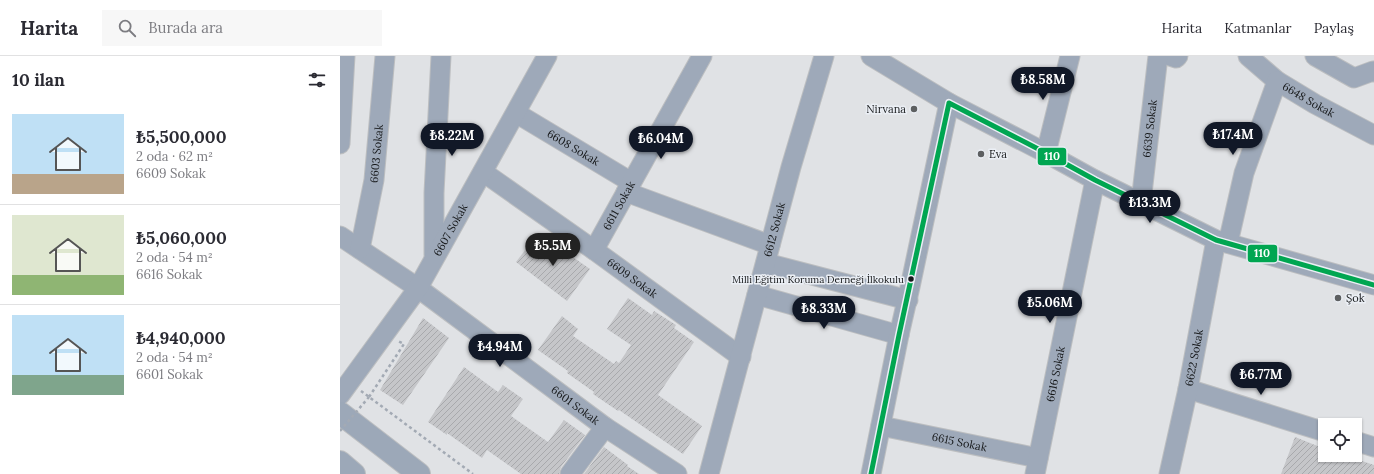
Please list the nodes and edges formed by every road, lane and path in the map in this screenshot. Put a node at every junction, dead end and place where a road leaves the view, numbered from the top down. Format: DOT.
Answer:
graph roads {
  1 [pos="345,56"];
  2 [pos="385,56"];
  3 [pos="441,56"];
  4 [pos="547,56"];
  5 [pos="702,56"];
  6 [pos="824,56"];
  7 [pos="870,56"];
  8 [pos="1070,56"];
  9 [pos="1158,56"];
  10 [pos="1170,56"];
  11 [pos="1178,56"];
  12 [pos="1248,56"];
  13 [pos="1315,56"];
  14 [pos="1374,71"];
  15 [pos="1277,81"];
  16 [pos="949,103"];
  17 [pos="516,113"];
  18 [pos="1374,135"];
  19 [pos="340,144"];
  20 [pos="1046,153"];
  21 [pos="484,172"];
  22 [pos="1096,180"];
  23 [pos="628,187"];
  24 [pos="1141,202"];
  25 [pos="340,236"];
  26 [pos="1222,242"];
  27 [pos="360,249"];
  28 [pos="594,250"];
  29 [pos="768,254"];
  30 [pos="434,257"];
  31 [pos="1374,285"];
  32 [pos="418,288"];
  33 [pos="757,295"];
  34 [pos="908,300"];
  35 [pos="899,334"];
  36 [pos="394,347"];
  37 [pos="741,357"];
  38 [pos="344,388"];
  39 [pos="1188,390"];
  40 [pos="369,397"];
  41 [pos="340,413"];
  42 [pos="881,426"];
  43 [pos="605,427"];
  44 [pos="1318,430"];
  45 [pos="340,431"];
  46 [pos="1362,443"];
  47 [pos="1374,447"];
  48 [pos="340,462"];
  49 [pos="1036,466"];
  50 [pos="354,474"];
  51 [pos="419,474"];
  52 [pos="473,474"];
  53 [pos="570,474"];
  54 [pos="677,474"];
  55 [pos="709,474"];
  56 [pos="871,474"];
  57 [pos="1170,474"];
  1 -- 19 [label="street"];
  2 -- 27 [label="street, 6603 Sokak"];
  3 -- 30 [label="street"];
  4 -- 17 [label="street, 6607 Sokak"];
  5 -- 23 [label="street, 6611 Sokak"];
  6 -- 29 [label="street, 6612 Sokak"];
  7 -- 16 [label="street"];
  8 -- 20 [label="street"];
  9 -- 24 [label="street, 6639 Sokak"];
  10 -- 11 [label="street"];
  12 -- 15 [label="street, 6648 Sokak"];
  13 -- 14 [label="street"];
  15 -- 18 [label="street, 6648 Sokak"];
  15 -- 26 [label="street, 6622 Sokak"];
  16 -- 20 [label="street"];
  16 -- 34 [label="street"];
  17 -- 21 [label="street, 6607 Sokak"];
  17 -- 23 [label="street, 6608 Sokak"];
  20 -- 22 [label="street"];
  21 -- 28 [label="street, 6609 Sokak"];
  21 -- 30 [label="street, 6607 Sokak"];
  22 -- 24 [label="street"];
  22 -- 49 [label="street, 6616 Sokak"];
  23 -- 28 [label="street, 6611 Sokak"];
  23 -- 29 [label="street, 6608 Sokak"];
  24 -- 26 [label="street"];
  25 -- 27 [label="street, 6601 Sokak"];
  26 -- 31 [label="street"];
  26 -- 39 [label="street, 6622 Sokak"];
  27 -- 32 [label="street, 6601 Sokak"];
  28 -- 37 [label="street, 6609 Sokak"];
  29 -- 33 [label="street, 6612 Sokak"];
  29 -- 34 [label="street, 6608 Sokak"];
  30 -- 32 [label="street, 6607 Sokak"];
  32 -- 38 [label="street, 6607 Sokak"];
  32 -- 43 [label="street, 6601 Sokak"];
  33 -- 35 [label="street"];
  33 -- 37 [label="street, 6612 Sokak"];
  34 -- 35 [label="street"];
  35 -- 42 [label="street"];
  36 -- 40 [label="path"];
  37 -- 55 [label="street, 6612 Sokak"];
  38 -- 40 [label="path"];
  39 -- 44 [label="street"];
  39 -- 57 [label="street, 6622 Sokak"];
  40 -- 45 [label="path, bridge"];
  40 -- 52 [label="path"];
  41 -- 51 [label="main road"];
  42 -- 49 [label="street, 6615 Sokak"];
  42 -- 56 [label="street"];
  43 -- 53 [label="street"];
  43 -- 54 [label="street, 6601 Sokak"];
  46 -- 47 [label="street"];
  48 -- 50 [label="main road"];
}
